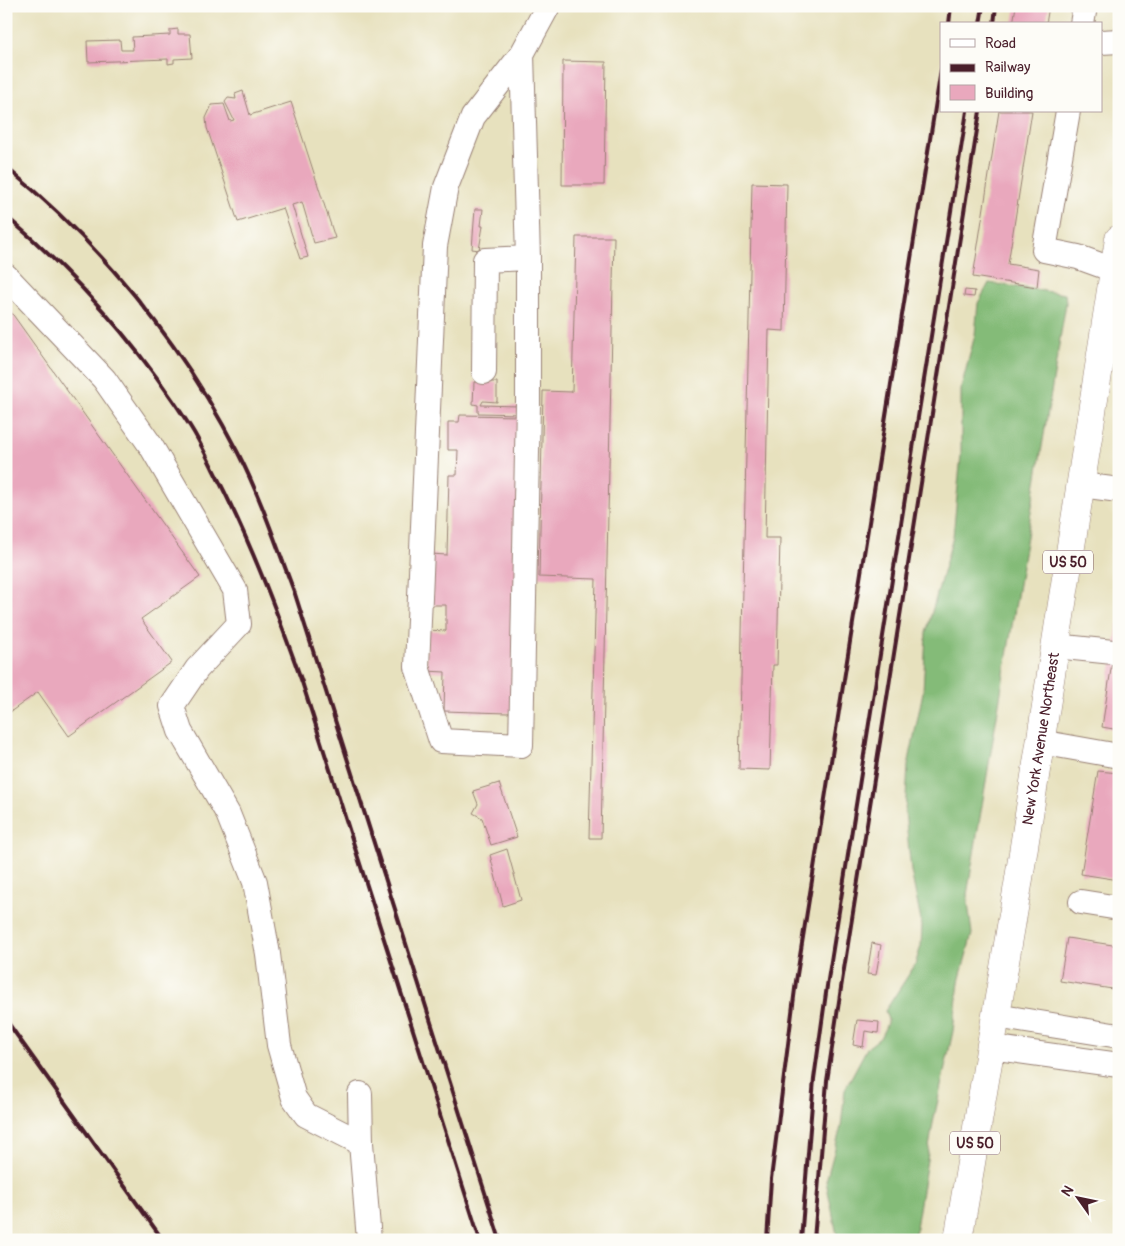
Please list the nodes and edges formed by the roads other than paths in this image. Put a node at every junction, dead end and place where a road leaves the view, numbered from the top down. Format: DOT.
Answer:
graph roads {
  1 [pos="548,6"];
  2 [pos="1085,6"];
  3 [pos="1082,22"];
  4 [pos="1119,41"];
  5 [pos="1102,42"];
  6 [pos="522,54"];
  7 [pos="1068,112"];
  8 [pos="1119,239"];
  9 [pos="528,258"];
  10 [pos="1114,270"];
  11 [pos="6,276"];
  12 [pos="484,372"];
  13 [pos="1081,485"];
  14 [pos="1119,490"];
  15 [pos="1055,646"];
  16 [pos="1113,652"];
  17 [pos="1040,742"];
  18 [pos="1119,756"];
  19 [pos="1081,902"];
  20 [pos="1119,908"];
  21 [pos="996,1016"];
  22 [pos="1119,1036"];
  23 [pos="990,1046"];
  24 [pos="1119,1065"];
  25 [pos="360,1094"];
  26 [pos="361,1143"];
  27 [pos="369,1240"];
  28 [pos="958,1240"];
  1 -- 6 [label="street"];
  2 -- 3 [label="street"];
  4 -- 5 [label="street"];
  6 -- 9 [label="street"];
  6 -- 9 [label="street"];
  7 -- 10 [label="street"];
  8 -- 10 [label="highway, New York Avenue Northeast / US 50"];
  9 -- 12 [label="street"];
  10 -- 13 [label="highway, New York Avenue Northeast / US 50"];
  11 -- 26 [label="street"];
  13 -- 14 [label="street"];
  13 -- 15 [label="highway, New York Avenue Northeast / US 50"];
  15 -- 16 [label="street"];
  15 -- 17 [label="highway, New York Avenue Northeast / US 50"];
  17 -- 18 [label="street"];
  17 -- 21 [label="highway, New York Avenue Northeast / US 50"];
  19 -- 20 [label="street"];
  21 -- 22 [label="street"];
  21 -- 23 [label="highway, New York Avenue Northeast / US 50"];
  23 -- 24 [label="street"];
  23 -- 28 [label="highway, New York Avenue Northeast / US 50"];
  25 -- 26 [label="street"];
  26 -- 27 [label="street"];
}
